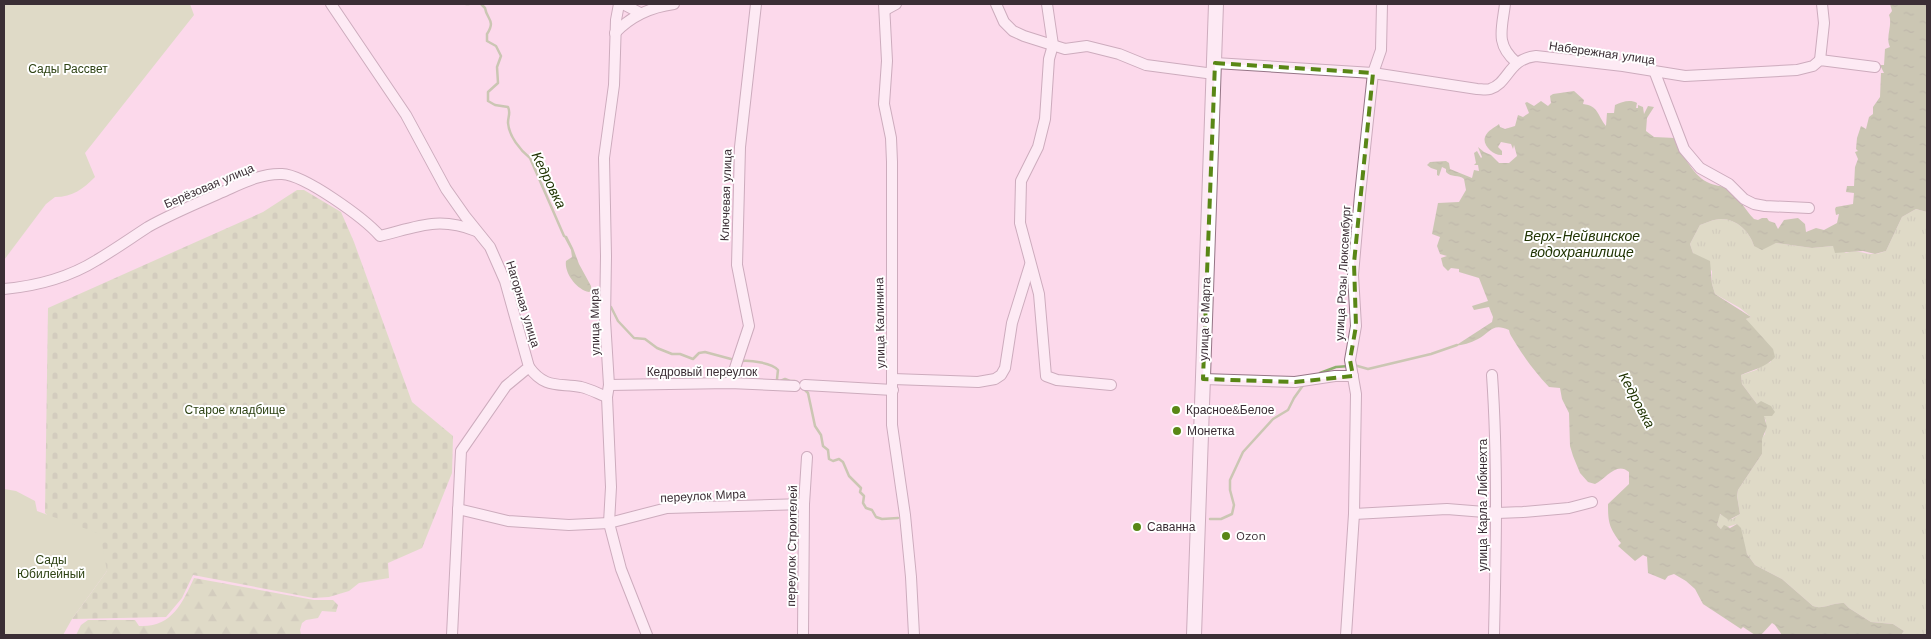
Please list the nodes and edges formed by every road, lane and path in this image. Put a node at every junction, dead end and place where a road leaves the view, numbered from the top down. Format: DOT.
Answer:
graph roads {
  1 [pos="331,4"];
  2 [pos="619,4"];
  3 [pos="623,4"];
  4 [pos="674,4"];
  5 [pos="756,4"];
  6 [pos="896,4"];
  7 [pos="996,4"];
  8 [pos="1047,4"];
  9 [pos="1216,4"];
  10 [pos="1382,4"];
  11 [pos="1505,4"];
  12 [pos="1822,4"];
  13 [pos="885,7"];
  14 [pos="640,14"];
  15 [pos="615,33"];
  16 [pos="1053,45"];
  17 [pos="1820,60"];
  18 [pos="1516,62"];
  19 [pos="1875,66"];
  20 [pos="1214,68"];
  21 [pos="1373,73"];
  22 [pos="1655,73"];
  23 [pos="1809,208"];
  24 [pos="477,232"];
  25 [pos="1030,265"];
  26 [pos="4,289"];
  27 [pos="529,367"];
  28 [pos="1351,370"];
  29 [pos="1492,375"];
  30 [pos="1203,379"];
  31 [pos="730,383"];
  32 [pos="609,385"];
  33 [pos="893,385"];
  34 [pos="1112,385"];
  35 [pos="608,396"];
  36 [pos="807,457"];
  37 [pos="1592,502"];
  38 [pos="804,504"];
  39 [pos="458,509"];
  40 [pos="1497,513"];
  41 [pos="1354,514"];
  42 [pos="609,524"];
  43 [pos="452,635"];
  44 [pos="647,635"];
  45 [pos="803,635"];
  46 [pos="914,635"];
  47 [pos="1194,635"];
  48 [pos="1346,635"];
  49 [pos="1494,635"];
  1 -- 24 [label="street, Нагорная улица"];
  2 -- 15 [label="street, улица Мира"];
  3 -- 14 [label="street"];
  4 -- 14 [label="street"];
  5 -- 31 [label="street, Ключевая улица"];
  6 -- 13 [label="street"];
  7 -- 16 [label="street"];
  8 -- 16 [label="street"];
  9 -- 20 [label="main road, улица 8 Марта"];
  10 -- 21 [label="street, улица Розы Люксембург"];
  11 -- 18 [label="street"];
  12 -- 17 [label="street"];
  13 -- 33 [label="street, улица Калинина"];
  14 -- 15 [label="street"];
  15 -- 32 [label="street, улица Мира"];
  16 -- 20 [label="street"];
  16 -- 25 [label="street"];
  17 -- 19 [label="street, Набережная улица"];
  17 -- 22 [label="street, Набережная улица"];
  18 -- 21 [label="street"];
  18 -- 22 [label="street, Набережная улица"];
  20 -- 21 [label="street"];
  20 -- 30 [label="main road, улица 8 Марта"];
  21 -- 28 [label="street, улица Розы Люксембург"];
  22 -- 23 [label="street"];
  24 -- 26 [label="street, Берёзовая улица"];
  24 -- 27 [label="street, Нагорная улица"];
  25 -- 33 [label="street, Кедровый переулок"];
  25 -- 34 [label="street"];
  27 -- 35 [label="street"];
  27 -- 39 [label="street, Нагорная улица"];
  28 -- 30 [label="street"];
  28 -- 41 [label="street, улица Розы Люксембург"];
  29 -- 40 [label="street, улица Карла Либкнехта"];
  30 -- 47 [label="main road, улица 8 Марта"];
  31 -- 32 [label="street, Кедровый переулок"];
  31 -- 33 [label="street, Кедровый переулок"];
  32 -- 35 [label="street, улица Мира"];
  33 -- 46 [label="street, улица Калинина"];
  35 -- 42 [label="street, улица Мира"];
  36 -- 38 [label="street, переулок Строителей"];
  37 -- 40 [label="street"];
  38 -- 42 [label="street, переулок Мира"];
  38 -- 45 [label="street, переулок Строителей"];
  39 -- 42 [label="street, переулок Мира"];
  39 -- 43 [label="street, Нагорная улица"];
  40 -- 41 [label="street"];
  40 -- 49 [label="street, улица Карла Либкнехта"];
  41 -- 48 [label="street, улица Розы Люксембург"];
  42 -- 44 [label="street, улица Мира"];
}
